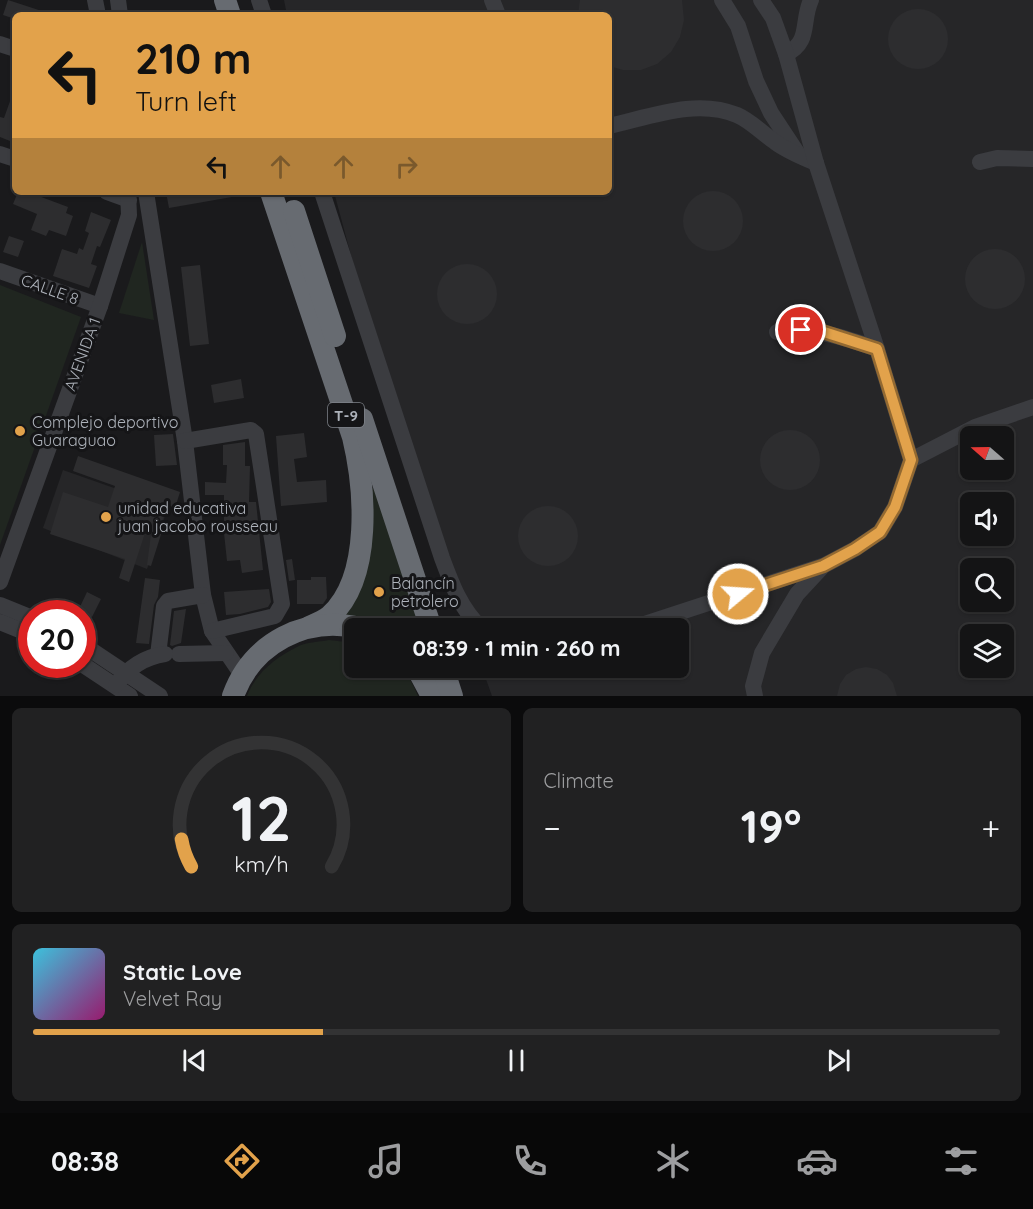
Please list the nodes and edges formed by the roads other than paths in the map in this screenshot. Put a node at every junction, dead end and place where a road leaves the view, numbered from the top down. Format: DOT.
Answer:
graph roads {
  1 [pos="722,0"];
  2 [pos="761,0"];
  3 [pos="811,0"];
  4 [pos="786,54"];
  5 [pos="612,125"];
  6 [pos="798,155"];
  7 [pos="1033,159"];
  8 [pos="980,162"];
  9 [pos="816,163"];
  10 [pos="146,195"];
  11 [pos="272,195"];
  12 [pos="289,195"];
  13 [pos="323,195"];
  14 [pos="129,196"];
  15 [pos="0,271"];
  16 [pos="100,306"];
  17 [pos="777,332"];
  18 [pos="877,349"];
  19 [pos="1033,398"];
  20 [pos="1033,407"];
  21 [pos="1010,415"];
  22 [pos="185,441"];
  23 [pos="911,460"];
  24 [pos="823,566"];
  25 [pos="0,582"];
  26 [pos="203,596"];
  27 [pos="0,605"];
  28 [pos="18,612"];
  29 [pos="427,618"];
  30 [pos="470,618"];
  31 [pos="663,618"];
  32 [pos="0,622"];
  33 [pos="344,625"];
  34 [pos="309,627"];
  35 [pos="18,630"];
  36 [pos="212,631"];
  37 [pos="226,653"];
  38 [pos="167,654"];
  39 [pos="96,657"];
  40 [pos="96,669"];
  41 [pos="242,675"];
  42 [pos="120,678"];
  43 [pos="425,678"];
  44 [pos="436,678"];
  45 [pos="442,678"];
  46 [pos="130,696"];
  47 [pos="160,696"];
  48 [pos="233,696"];
  49 [pos="439,696"];
  50 [pos="755,696"];
  1 -- 6 [label="street"];
  2 -- 4 [label="street"];
  3 -- 4 [label="street"];
  4 -- 9 [label="street"];
  5 -- 6 [label="street"];
  6 -- 9 [label="street"];
  7 -- 8 [label="street"];
  9 -- 18 [label="street"];
  10 -- 22 [label="street"];
  11 -- 34 [label="highway, T-9"];
  12 -- 29 [label="highway, T-9"];
  13 -- 30 [label="street"];
  14 -- 16 [label="street, AVENIDA 1"];
  15 -- 16 [label="street, CALLE 8"];
  16 -- 25 [label="street, AVENIDA 1"];
  17 -- 18 [label="street"];
  18 -- 23 [label="street"];
  19 -- 21 [label="street"];
  20 -- 21 [label="street"];
  21 -- 23 [label="street"];
  22 -- 26 [label="street"];
  22 -- 36 [label="street"];
  23 -- 24 [label="street"];
  24 -- 31 [label="street"];
  24 -- 50 [label="street"];
  26 -- 36 [label="street"];
  26 -- 38 [label="street"];
  27 -- 28 [label="street"];
  32 -- 35 [label="street"];
  33 -- 34 [label="highway, T-9"];
  34 -- 41 [label="highway, T-9"];
  36 -- 37 [label="street"];
  37 -- 38 [label="street"];
  37 -- 41 [label="street"];
  38 -- 42 [label="street"];
  39 -- 42 [label="street"];
  40 -- 42 [label="street"];
  41 -- 48 [label="highway, T-9"];
  42 -- 46 [label="street"];
  42 -- 47 [label="street"];
  43 -- 49 [label="highway"];
  44 -- 49 [label="highway"];
  45 -- 49 [label="highway"];
}
